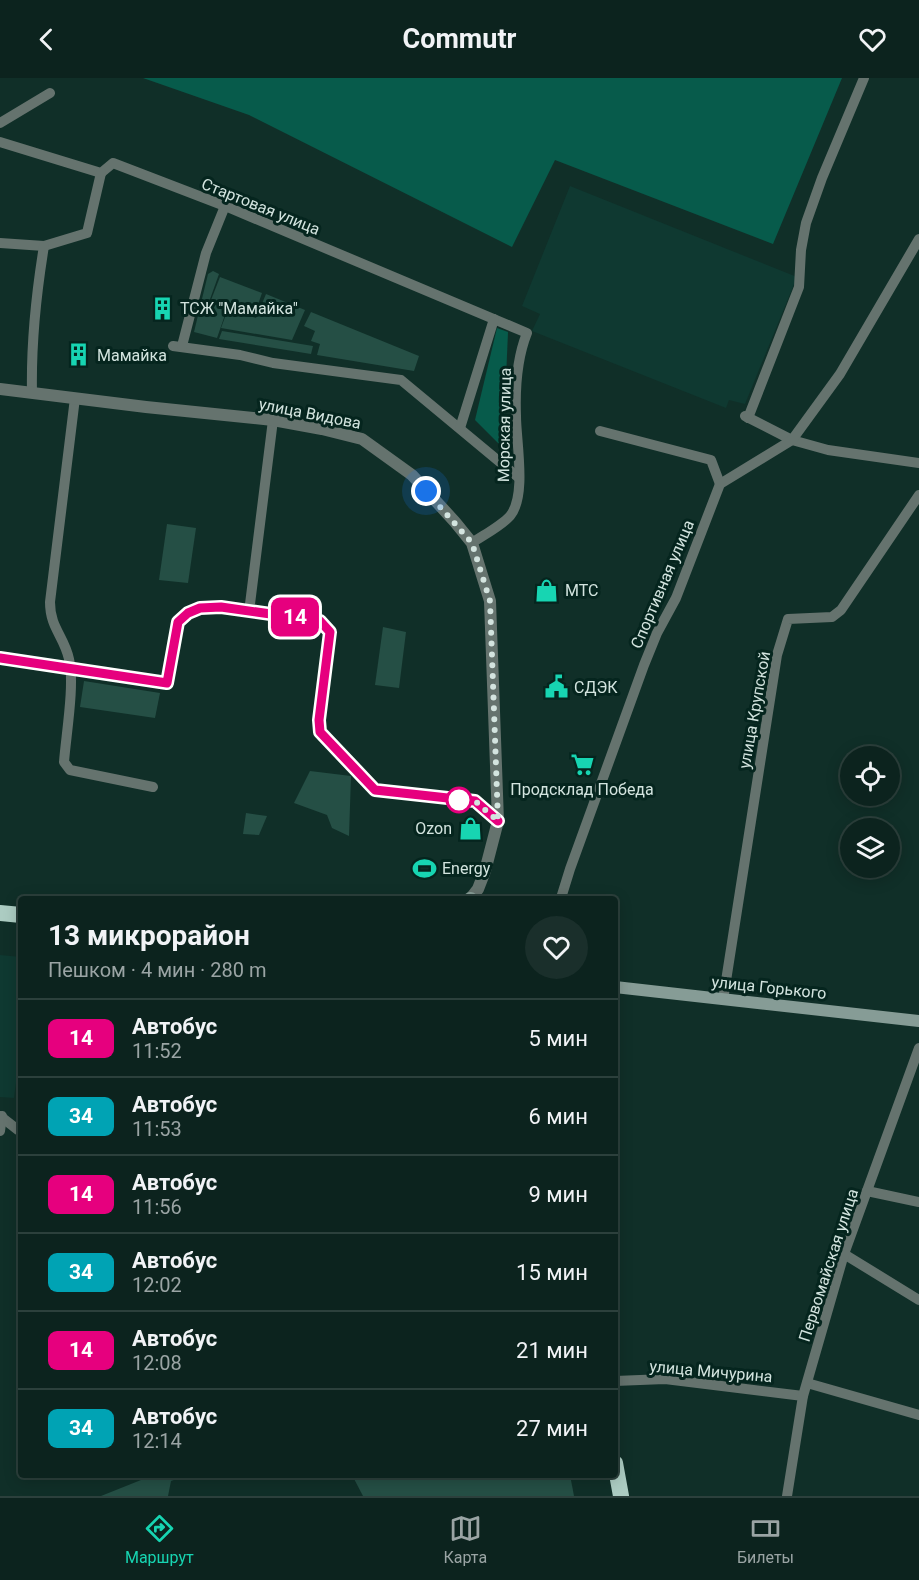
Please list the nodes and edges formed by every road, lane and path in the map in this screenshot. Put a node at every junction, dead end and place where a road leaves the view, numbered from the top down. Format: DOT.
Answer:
graph roads {
  1 [pos="864,78"];
  2 [pos="50,93"];
  3 [pos="0,123"];
  4 [pos="0,142"];
  5 [pos="101,173"];
  6 [pos="225,206"];
  7 [pos="919,239"];
  8 [pos="0,243"];
  9 [pos="44,246"];
  10 [pos="494,319"];
  11 [pos="527,333"];
  12 [pos="0,389"];
  13 [pos="32,393"];
  14 [pos="75,398"];
  15 [pos="273,420"];
  16 [pos="460,428"];
  17 [pos="600,431"];
  18 [pos="792,440"];
  19 [pos="919,463"];
  20 [pos="519,478"];
  21 [pos="720,484"];
  22 [pos="919,495"];
  23 [pos="472,543"];
  24 [pos="249,612"];
  25 [pos="0,658"];
  26 [pos="71,669"];
  27 [pos="153,787"];
  28 [pos="498,821"];
  29 [pos="473,896"];
  30 [pos="562,896"];
  31 [pos="0,913"];
  32 [pos="18,915"];
  33 [pos="0,922"];
  34 [pos="18,925"];
  35 [pos="618,987"];
  36 [pos="723,1000"];
  37 [pos="919,1021"];
  38 [pos="919,1048"];
  39 [pos="1,1116"];
  40 [pos="18,1130"];
  41 [pos="0,1131"];
  42 [pos="867,1191"];
  43 [pos="919,1202"];
  44 [pos="844,1254"];
  45 [pos="919,1300"];
  46 [pos="618,1381"];
  47 [pos="807,1383"];
  48 [pos="803,1396"];
  49 [pos="919,1415"];
  50 [pos="618,1478"];
  51 [pos="621,1496"];
  52 [pos="787,1496"];
  1 -- 18 [label="street"];
  2 -- 3 [label="street"];
  4 -- 5 [label="street, Стартовая улица"];
  5 -- 6 [label="street, Стартовая улица"];
  5 -- 9 [label="street"];
  6 -- 10 [label="street, Стартовая улица"];
  6 -- 16 [label="street"];
  7 -- 18 [label="street"];
  8 -- 9 [label="street"];
  9 -- 13 [label="street"];
  10 -- 11 [label="street, Стартовая улица"];
  10 -- 16 [label="street"];
  11 -- 20 [label="street, Морская улица"];
  12 -- 13 [label="street, улица Видова"];
  13 -- 14 [label="street, улица Видова"];
  14 -- 15 [label="street, улица Видова"];
  14 -- 26 [label="street"];
  15 -- 23 [label="street, улица Видова"];
  15 -- 24 [label="street"];
  16 -- 20 [label="street"];
  17 -- 21 [label="street"];
  18 -- 19 [label="street"];
  18 -- 21 [label="street"];
  20 -- 23 [label="street, Морская улица"];
  21 -- 30 [label="street, Спортивная улица"];
  22 -- 36 [label="street, улица Крупской"];
  23 -- 28 [label="street, улица Видова"];
  24 -- 26 [label="street"];
  24 -- 28 [label="street"];
  25 -- 26 [label="street"];
  26 -- 27 [label="street"];
  28 -- 29 [label="street, улица Видова"];
  31 -- 32 [label="highway"];
  33 -- 34 [label="highway"];
  35 -- 36 [label="main road, улица Горького"];
  36 -- 37 [label="main road, улица Горького"];
  38 -- 42 [label="street, Первомайская улица"];
  39 -- 40 [label="street"];
  39 -- 41 [label="street"];
  42 -- 43 [label="street"];
  42 -- 44 [label="street, Первомайская улица"];
  44 -- 45 [label="street"];
  44 -- 47 [label="street, Первомайская улица"];
  46 -- 48 [label="street, улица Мичурина"];
  47 -- 48 [label="street, Первомайская улица"];
  47 -- 49 [label="street"];
  48 -- 52 [label="street, Первомайская улица"];
  50 -- 51 [label="highway"];
}
